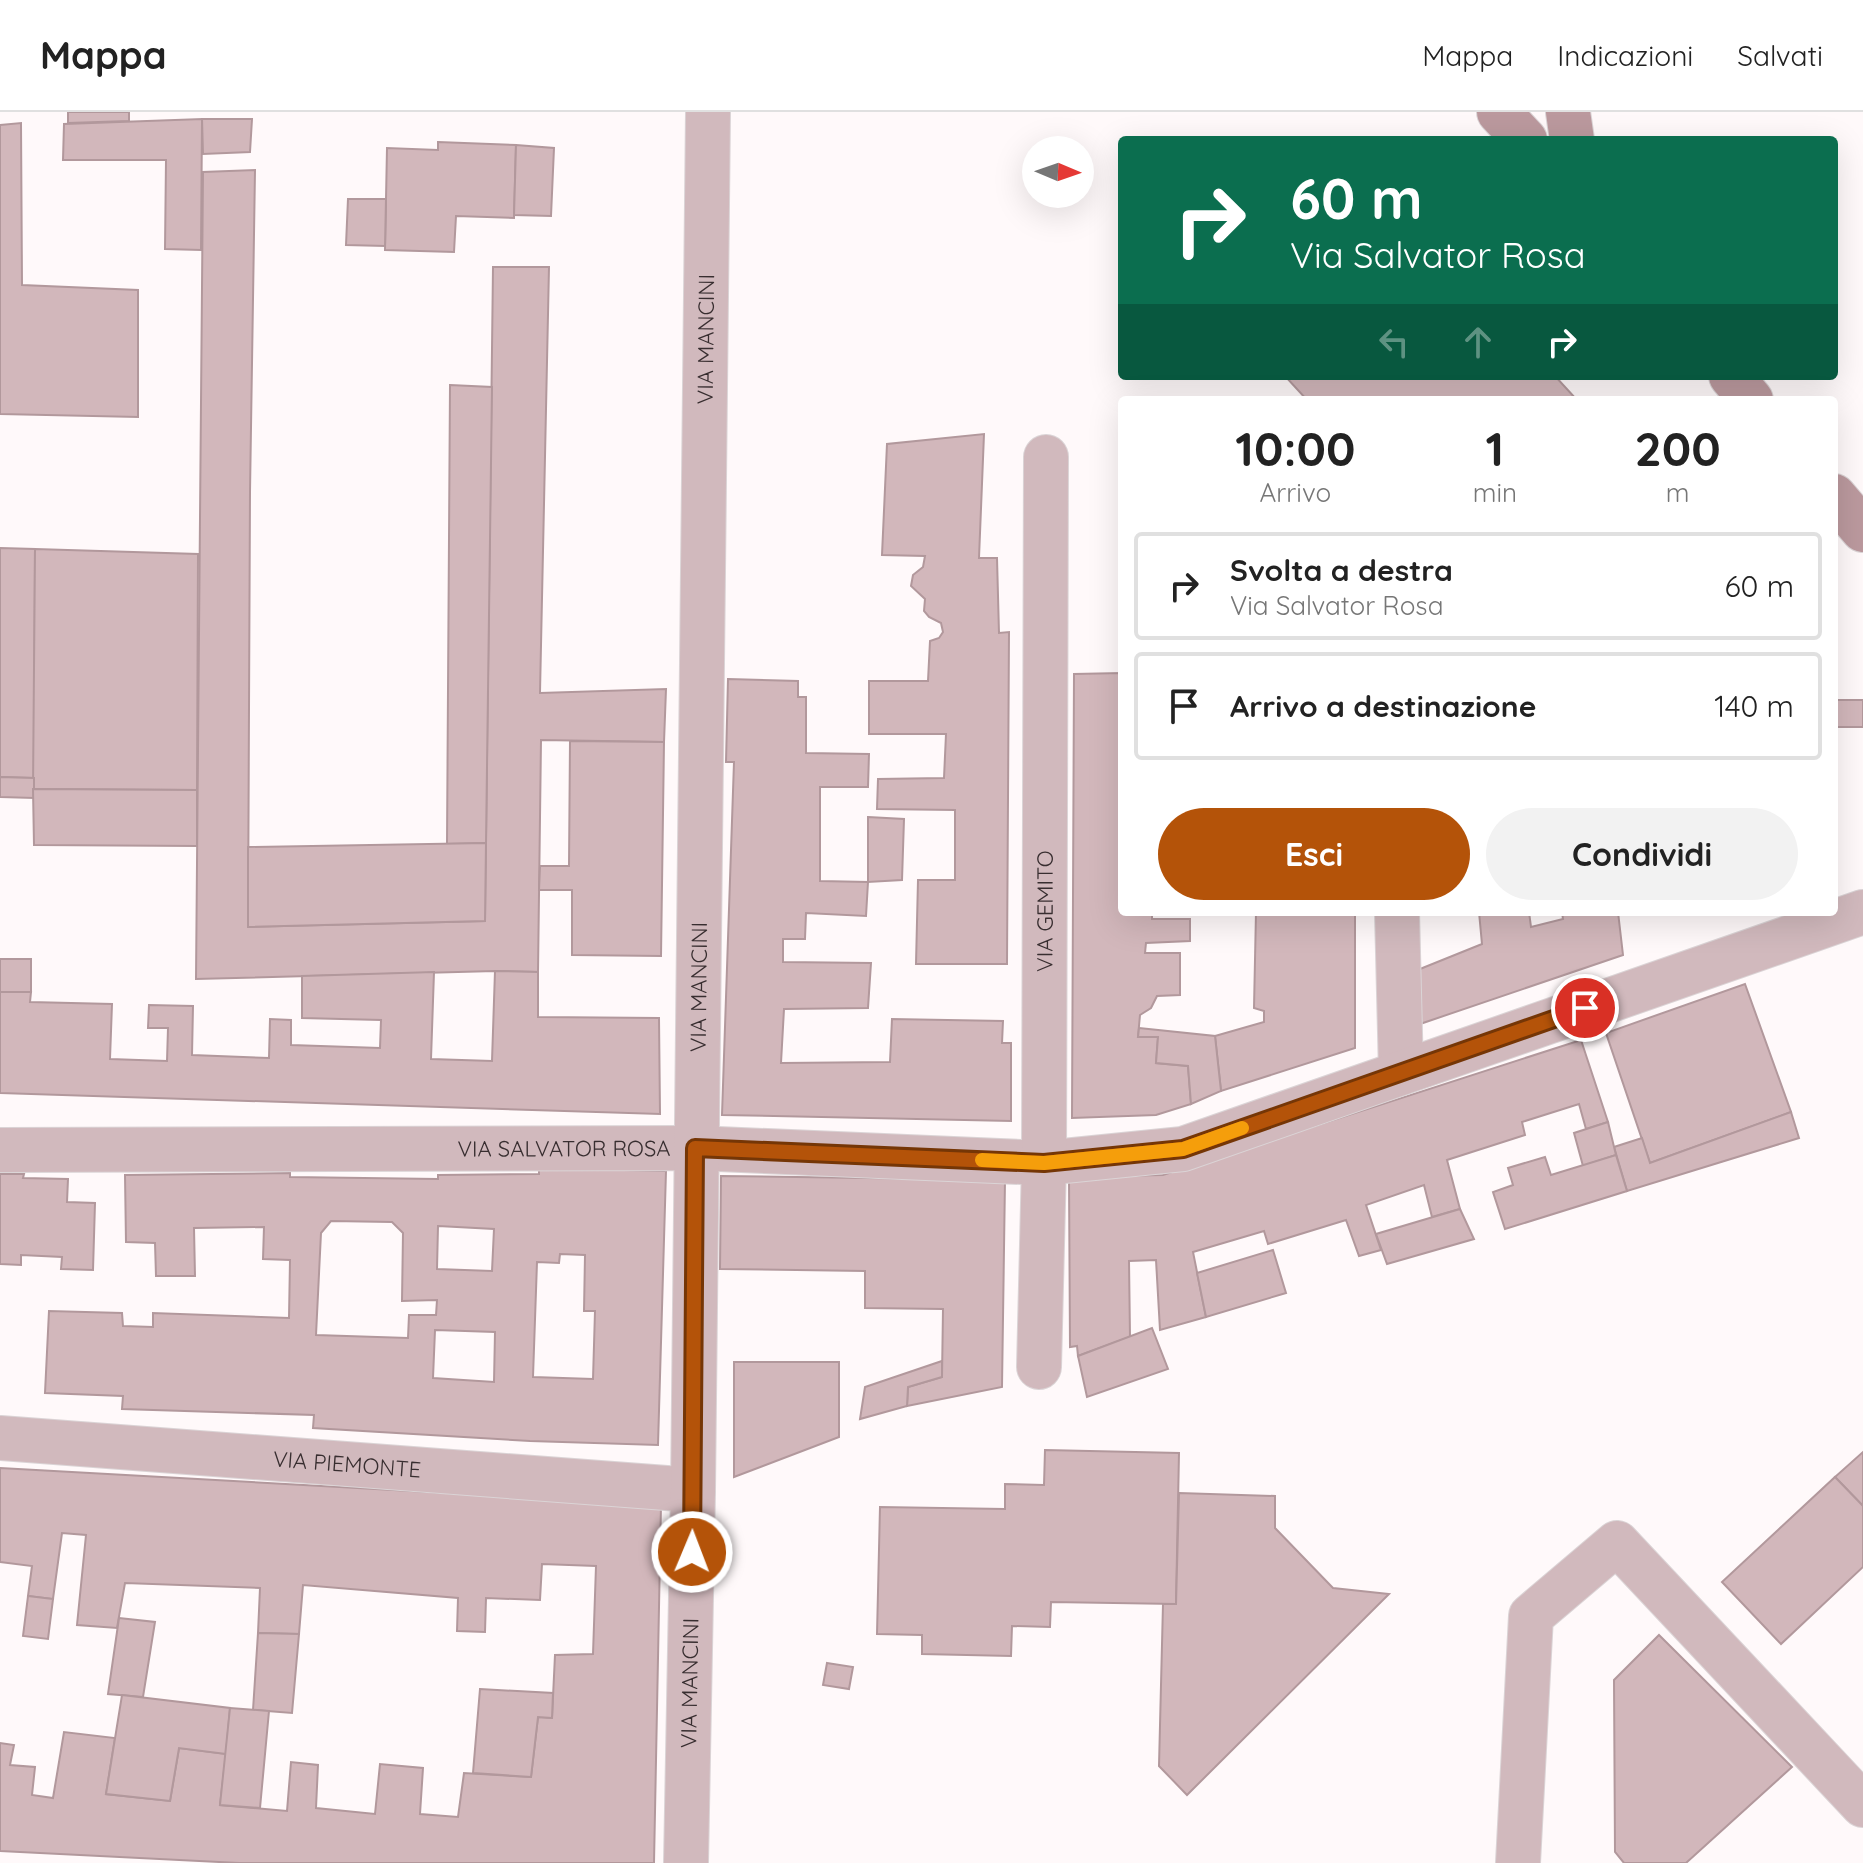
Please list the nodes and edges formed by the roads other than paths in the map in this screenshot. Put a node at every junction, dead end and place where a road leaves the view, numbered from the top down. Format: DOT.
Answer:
graph roads {
  1 [pos="708,112"];
  2 [pos="1499,112"];
  3 [pos="1568,112"];
  4 [pos="1521,136"];
  5 [pos="1571,136"];
  6 [pos="1734,380"];
  7 [pos="1748,396"];
  8 [pos="1046,457"];
  9 [pos="1838,501"];
  10 [pos="1863,530"];
  11 [pos="1863,912"];
  12 [pos="1397,916"];
  13 [pos="1401,1073"];
  14 [pos="695,1148"];
  15 [pos="0,1150"];
  16 [pos="1044,1163"];
  17 [pos="1039,1367"];
  18 [pos="0,1438"];
  19 [pos="693,1490"];
  20 [pos="1863,1805"];
  21 [pos="686,1863"];
  22 [pos="1518,1863"];
  1 -- 14 [label="street, VIA MANCINI"];
  2 -- 4 [label="main road"];
  3 -- 5 [label="main road"];
  6 -- 7 [label="main road"];
  8 -- 16 [label="street, VIA GEMITO"];
  9 -- 10 [label="main road"];
  11 -- 13 [label="street, VIA SALVATOR ROSA"];
  12 -- 13 [label="street"];
  13 -- 16 [label="street, VIA SALVATOR ROSA"];
  14 -- 15 [label="street, VIA SALVATOR ROSA"];
  14 -- 16 [label="street, VIA SALVATOR ROSA"];
  14 -- 19 [label="street, VIA MANCINI"];
  16 -- 17 [label="street, VIA GEMITO"];
  18 -- 19 [label="street, VIA PIEMONTE"];
  19 -- 21 [label="street, VIA MANCINI"];
  20 -- 22 [label="street"];
}
